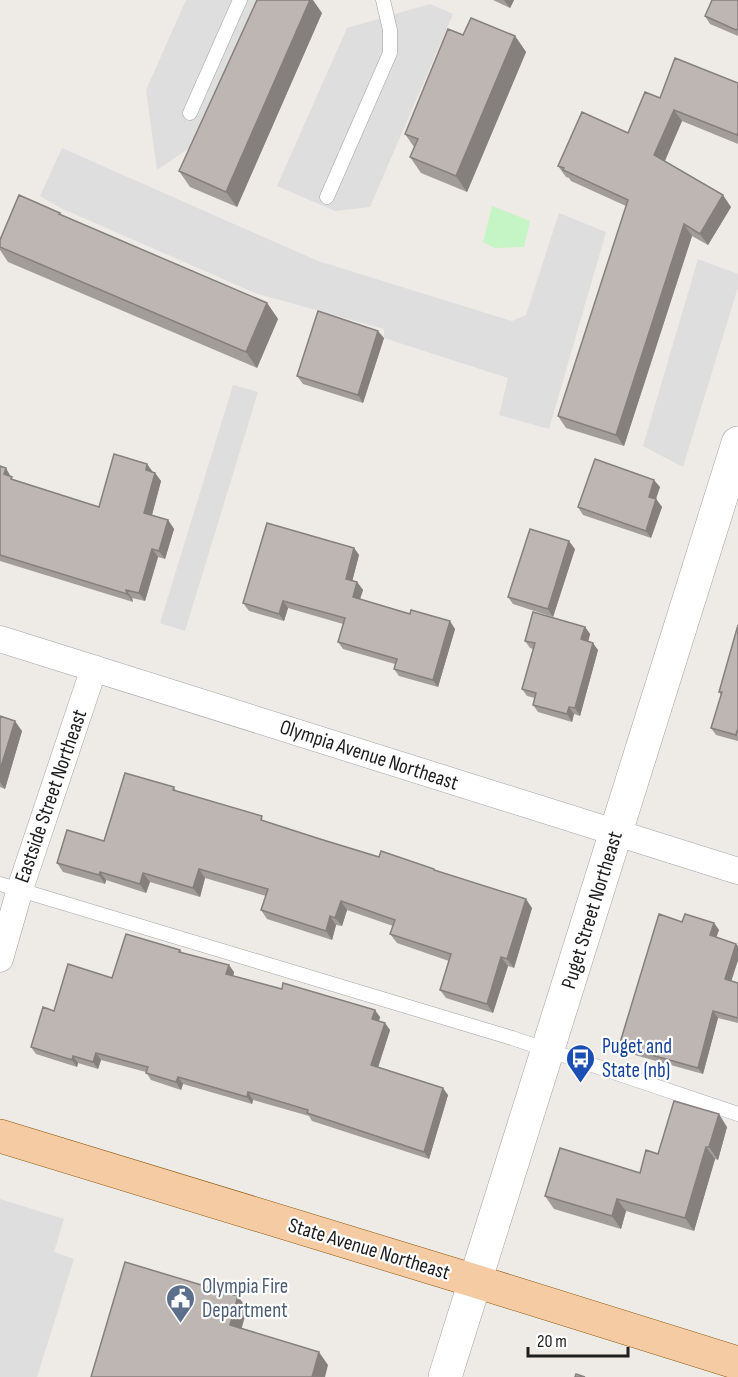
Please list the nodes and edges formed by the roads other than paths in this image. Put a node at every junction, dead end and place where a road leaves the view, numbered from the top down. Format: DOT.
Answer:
graph roads {
  1 [pos="240,0"];
  2 [pos="383,0"];
  3 [pos="190,113"];
  4 [pos="327,197"];
  5 [pos="738,443"];
  6 [pos="0,639"];
  7 [pos="94,668"];
  8 [pos="616,833"];
  9 [pos="738,871"];
  10 [pos="10,886"];
  11 [pos="0,959"];
  12 [pos="549,1050"];
  13 [pos="738,1114"];
  14 [pos="0,1137"];
  15 [pos="475,1281"];
  16 [pos="738,1363"];
  17 [pos="445,1377"];
  1 -- 3 [label="lane"];
  2 -- 4 [label="lane"];
  5 -- 8 [label="street, Puget Street Northeast"];
  6 -- 7 [label="street, Olympia Avenue Northeast"];
  7 -- 8 [label="street, Olympia Avenue Northeast"];
  7 -- 10 [label="street, Eastside Street Northeast"];
  8 -- 9 [label="street, Olympia Avenue Northeast"];
  8 -- 12 [label="street, Puget Street Northeast"];
  10 -- 11 [label="street, Eastside Street Northeast"];
  10 -- 12 [label="lane"];
  12 -- 13 [label="lane"];
  12 -- 15 [label="street, Puget Street Northeast"];
  14 -- 15 [label="main road, State Avenue Northeast"];
  15 -- 16 [label="main road, State Avenue Northeast"];
  15 -- 17 [label="street, Puget Street Northeast"];
}
